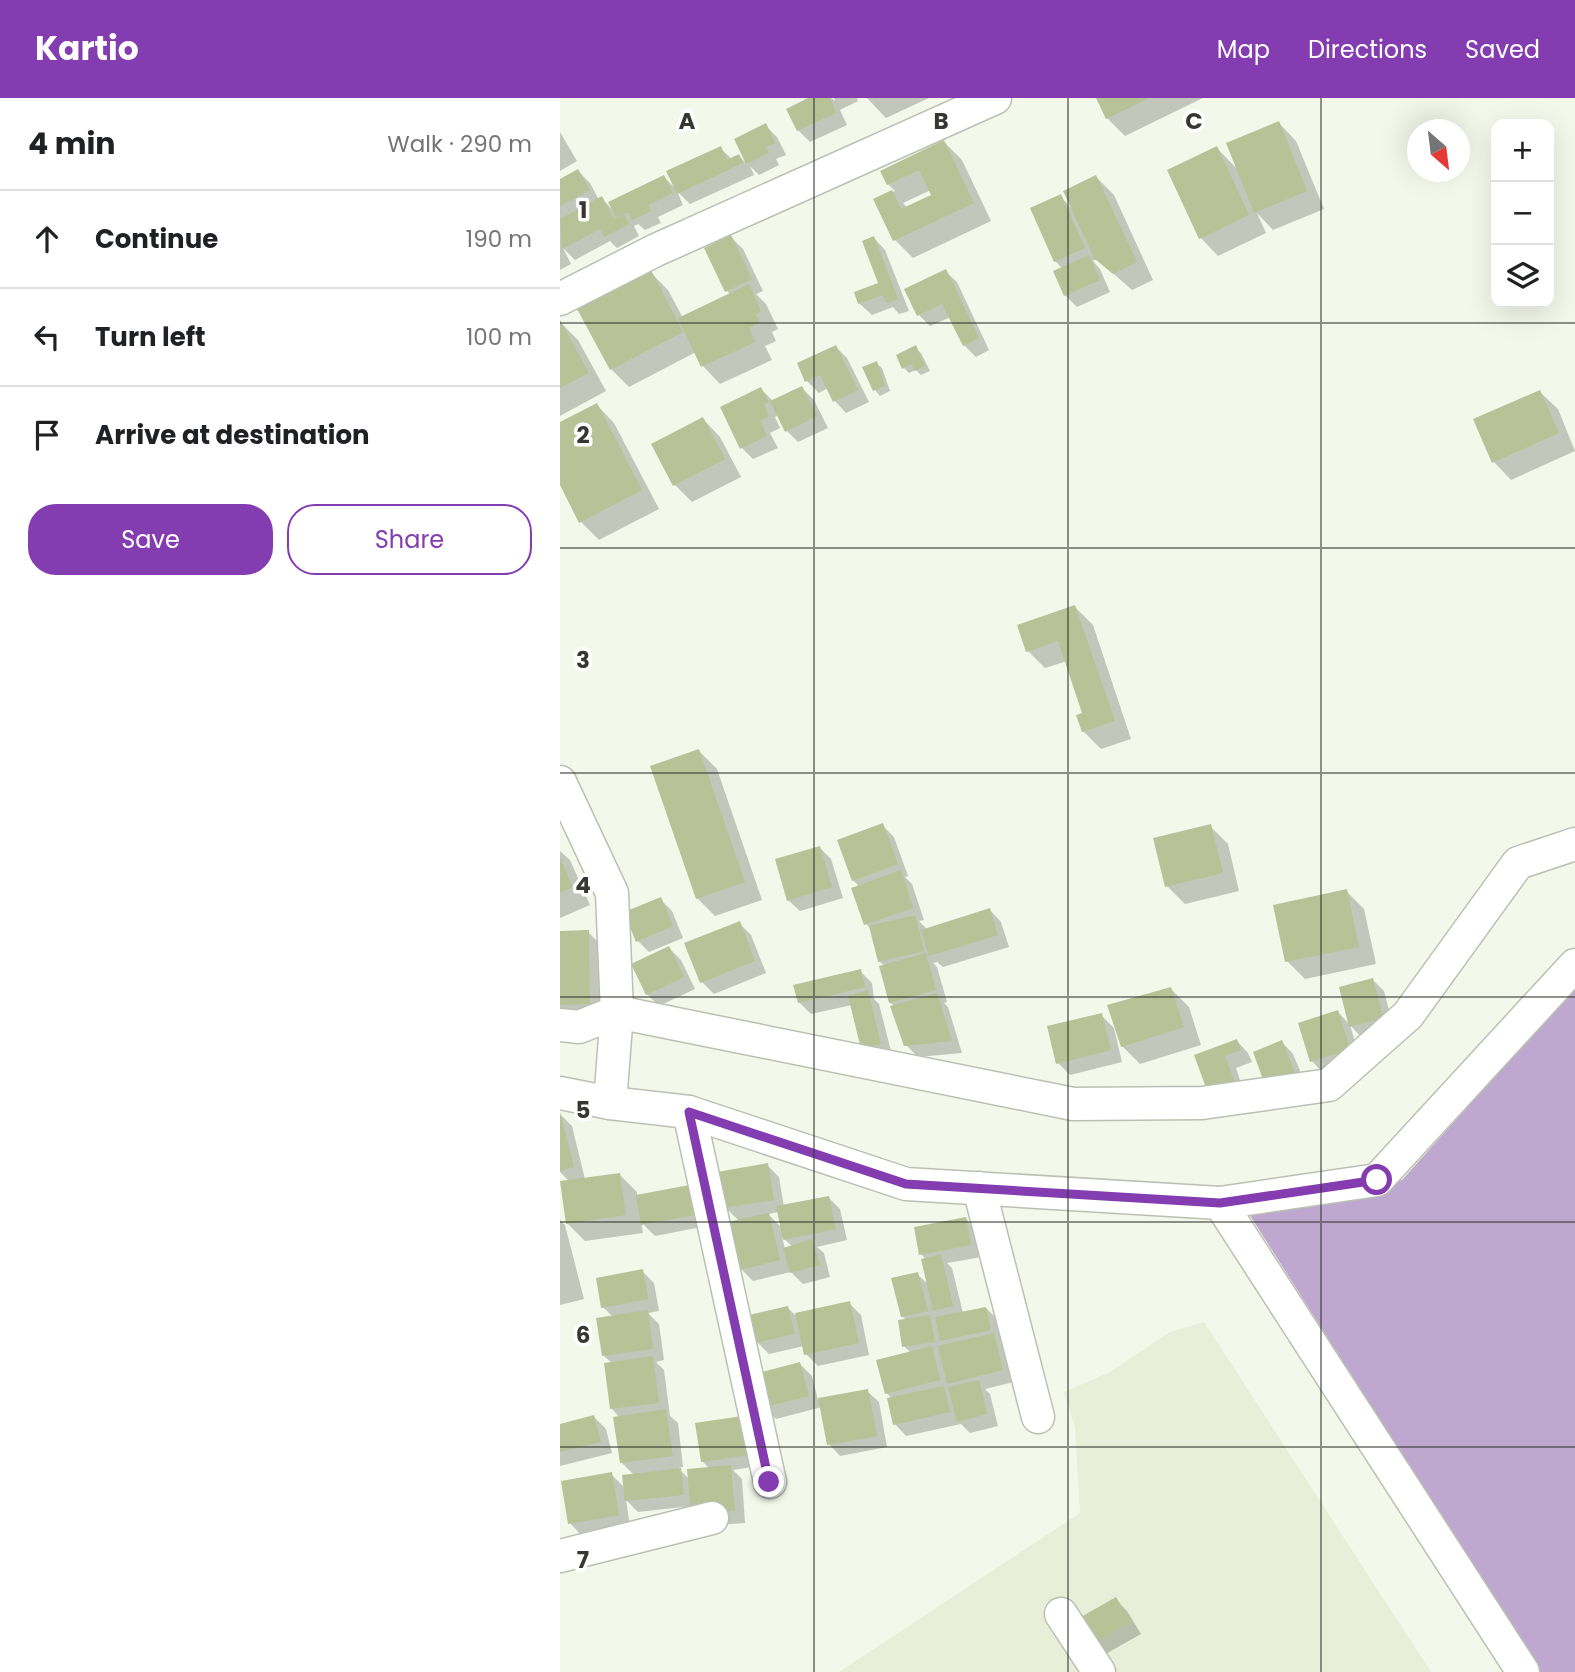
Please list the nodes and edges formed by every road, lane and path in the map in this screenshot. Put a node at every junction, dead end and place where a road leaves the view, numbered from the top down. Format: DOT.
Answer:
graph roads {
  1 [pos="995,98"];
  2 [pos="560,299"];
  3 [pos="560,782"];
  4 [pos="1575,844"];
  5 [pos="1575,965"];
  6 [pos="617,1012"];
  7 [pos="560,1025"];
  8 [pos="560,1093"];
  9 [pos="610,1103"];
  10 [pos="689,1112"];
  11 [pos="979,1188"];
  12 [pos="1220,1203"];
  13 [pos="1038,1417"];
  14 [pos="769,1482"];
  15 [pos="712,1518"];
  16 [pos="560,1556"];
  17 [pos="1061,1614"];
  18 [pos="1099,1672"];
  19 [pos="1524,1672"];
  1 -- 2 [label="street"];
  3 -- 6 [label="street"];
  4 -- 6 [label="street"];
  5 -- 12 [label="street"];
  6 -- 7 [label="street"];
  6 -- 9 [label="street"];
  8 -- 9 [label="street"];
  9 -- 10 [label="street"];
  10 -- 11 [label="street"];
  10 -- 14 [label="street"];
  11 -- 12 [label="street"];
  11 -- 13 [label="street"];
  12 -- 19 [label="street"];
  15 -- 16 [label="street"];
  17 -- 18 [label="street"];
}
